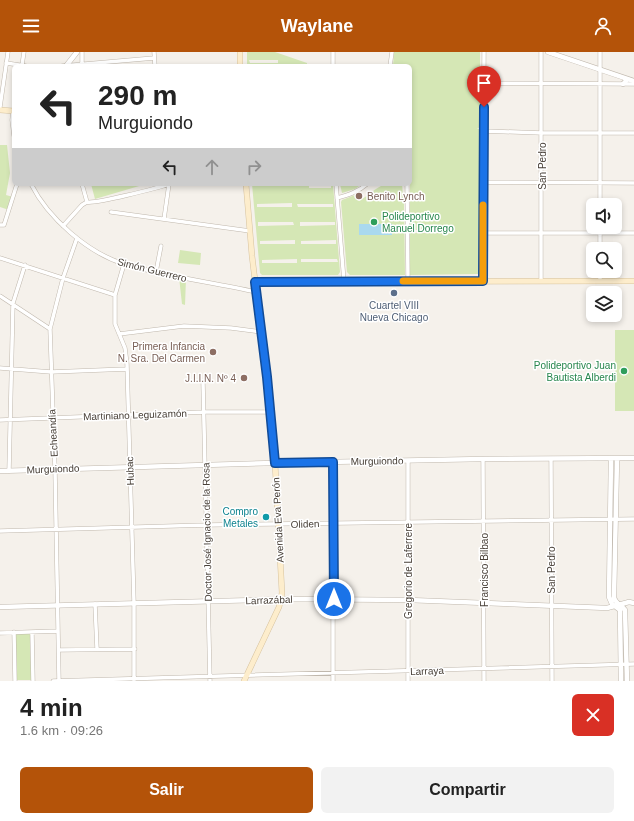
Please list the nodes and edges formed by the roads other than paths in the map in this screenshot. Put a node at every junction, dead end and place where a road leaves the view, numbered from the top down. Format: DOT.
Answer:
graph roads {
  1 [pos="8,52"];
  2 [pos="24,52"];
  3 [pos="77,52"];
  4 [pos="82,52"];
  5 [pos="154,52"];
  6 [pos="240,52"];
  7 [pos="333,52"];
  8 [pos="392,52"];
  9 [pos="484,52"];
  10 [pos="541,52"];
  11 [pos="548,52"];
  12 [pos="600,52"];
  13 [pos="154,58"];
  14 [pos="6,63"];
  15 [pos="12,64"];
  16 [pos="24,64"];
  17 [pos="67,64"];
  18 [pos="82,64"];
  19 [pos="92,64"];
  20 [pos="155,64"];
  21 [pos="240,64"];
  22 [pos="333,64"];
  23 [pos="390,64"];
  24 [pos="600,69"];
  25 [pos="624,78"];
  26 [pos="634,82"];
  27 [pos="484,83"];
  28 [pos="542,83"];
  29 [pos="600,84"];
  30 [pos="623,84"];
  31 [pos="0,109"];
  32 [pos="12,111"];
  33 [pos="484,132"];
  34 [pos="542,133"];
  35 [pos="600,133"];
  36 [pos="634,134"];
  37 [pos="484,182"];
  38 [pos="542,183"];
  39 [pos="600,183"];
  40 [pos="634,183"];
  41 [pos="16,186"];
  42 [pos="32,186"];
  43 [pos="83,186"];
  44 [pos="161,186"];
  45 [pos="169,186"];
  46 [pos="246,186"];
  47 [pos="336,186"];
  48 [pos="364,186"];
  49 [pos="407,186"];
  50 [pos="337,198"];
  51 [pos="600,198"];
  52 [pos="87,202"];
  53 [pos="111,212"];
  54 [pos="164,219"];
  55 [pos="0,225"];
  56 [pos="63,226"];
  57 [pos="250,231"];
  58 [pos="542,232"];
  59 [pos="483,233"];
  60 [pos="586,233"];
  61 [pos="622,233"];
  62 [pos="634,233"];
  63 [pos="77,238"];
  64 [pos="161,246"];
  65 [pos="0,258"];
  66 [pos="124,264"];
  67 [pos="25,265"];
  68 [pos="156,272"];
  69 [pos="63,278"];
  70 [pos="541,280"];
  71 [pos="600,280"];
  72 [pos="634,280"];
  73 [pos="344,281"];
  74 [pos="408,281"];
  75 [pos="483,281"];
  76 [pos="255,282"];
  77 [pos="256,292"];
  78 [pos="115,295"];
  79 [pos="0,296"];
  80 [pos="12,303"];
  81 [pos="50,329"];
  82 [pos="261,332"];
  83 [pos="119,334"];
  84 [pos="0,368"];
  85 [pos="11,369"];
  86 [pos="127,370"];
  87 [pos="51,372"];
  88 [pos="203,382"];
  89 [pos="204,412"];
  90 [pos="270,412"];
  91 [pos="128,415"];
  92 [pos="52,418"];
  93 [pos="10,419"];
  94 [pos="0,420"];
  95 [pos="634,458"];
  96 [pos="483,459"];
  97 [pos="551,459"];
  98 [pos="612,459"];
  99 [pos="617,459"];
  100 [pos="408,461"];
  101 [pos="333,462"];
  102 [pos="275,463"];
  103 [pos="205,465"];
  104 [pos="130,467"];
  105 [pos="55,468"];
  106 [pos="9,470"];
  107 [pos="0,471"];
  108 [pos="610,519"];
  109 [pos="616,519"];
  110 [pos="634,519"];
  111 [pos="551,520"];
  112 [pos="484,521"];
  113 [pos="408,522"];
  114 [pos="333,523"];
  115 [pos="206,525"];
  116 [pos="279,525"];
  117 [pos="131,528"];
  118 [pos="56,529"];
  119 [pos="0,531"];
  120 [pos="281,599"];
  121 [pos="334,599"];
  122 [pos="408,600"];
  123 [pos="209,601"];
  124 [pos="134,603"];
  125 [pos="484,603"];
  126 [pos="634,603"];
  127 [pos="96,604"];
  128 [pos="59,605"];
  129 [pos="0,606"];
  130 [pos="552,606"];
  131 [pos="618,606"];
  132 [pos="14,632"];
  133 [pos="32,632"];
  134 [pos="58,632"];
  135 [pos="0,633"];
  136 [pos="97,649"];
  137 [pos="135,649"];
  138 [pos="59,650"];
  139 [pos="627,664"];
  140 [pos="634,664"];
  141 [pos="621,665"];
  142 [pos="552,667"];
  143 [pos="484,669"];
  144 [pos="408,671"];
  145 [pos="333,674"];
  146 [pos="258,676"];
  147 [pos="210,679"];
  148 [pos="245,679"];
  149 [pos="134,680"];
  150 [pos="15,681"];
  151 [pos="33,681"];
  152 [pos="53,681"];
  153 [pos="59,681"];
  154 [pos="258,681"];
  155 [pos="333,681"];
  156 [pos="408,681"];
  157 [pos="484,681"];
  158 [pos="552,681"];
  159 [pos="621,681"];
  160 [pos="627,681"];
  1 -- 14 [label="street"];
  2 -- 16 [label="street"];
  3 -- 17 [label="street"];
  4 -- 18 [label="street"];
  5 -- 13 [label="street"];
  6 -- 21 [label="main road"];
  7 -- 22 [label="street"];
  8 -- 23 [label="street"];
  9 -- 27 [label="street"];
  10 -- 28 [label="street, San Pedro"];
  11 -- 24 [label="street"];
  12 -- 24 [label="street"];
  13 -- 19 [label="street"];
  13 -- 20 [label="street"];
  14 -- 15 [label="street"];
  14 -- 31 [label="street"];
  24 -- 25 [label="street"];
  24 -- 29 [label="street"];
  25 -- 26 [label="street"];
  25 -- 30 [label="street"];
  26 -- 30 [label="street"];
  27 -- 28 [label="street"];
  27 -- 33 [label="street"];
  28 -- 29 [label="street"];
  28 -- 34 [label="street, San Pedro"];
  29 -- 30 [label="street"];
  29 -- 35 [label="street"];
  31 -- 32 [label="main road"];
  33 -- 34 [label="street"];
  33 -- 37 [label="street"];
  34 -- 35 [label="street"];
  34 -- 38 [label="street, San Pedro"];
  35 -- 36 [label="street"];
  35 -- 39 [label="street"];
  37 -- 38 [label="street"];
  37 -- 59 [label="street"];
  38 -- 39 [label="street"];
  38 -- 58 [label="street, San Pedro"];
  39 -- 40 [label="street"];
  39 -- 51 [label="street"];
  41 -- 55 [label="street"];
  42 -- 56 [label="street, Simón Guerrero"];
  43 -- 52 [label="street"];
  44 -- 52 [label="street"];
  45 -- 54 [label="street"];
  46 -- 57 [label="main road, Avenida Eva Perón"];
  47 -- 50 [label="street"];
  48 -- 50 [label="street"];
  49 -- 74 [label="street"];
  50 -- 73 [label="street"];
  52 -- 56 [label="street"];
  53 -- 54 [label="street"];
  54 -- 57 [label="street"];
  56 -- 63 [label="street, Simón Guerrero"];
  57 -- 76 [label="main road, Avenida Eva Perón"];
  58 -- 59 [label="street"];
  58 -- 60 [label="street"];
  58 -- 70 [label="street, San Pedro"];
  59 -- 75 [label="street"];
  61 -- 62 [label="street"];
  63 -- 66 [label="street, Simón Guerrero"];
  63 -- 69 [label="street, Echeandía"];
  64 -- 68 [label="street"];
  65 -- 67 [label="street"];
  66 -- 68 [label="street, Simón Guerrero"];
  66 -- 78 [label="street, Hubac"];
  67 -- 69 [label="street"];
  67 -- 80 [label="street"];
  68 -- 77 [label="street, Simón Guerrero"];
  69 -- 78 [label="street"];
  69 -- 81 [label="street, Echeandía"];
  70 -- 71 [label="main road"];
  70 -- 75 [label="main road"];
  71 -- 72 [label="main road"];
  73 -- 74 [label="main road"];
  73 -- 76 [label="main road"];
  74 -- 75 [label="main road"];
  76 -- 77 [label="main road, Avenida Eva Perón"];
  77 -- 82 [label="main road, Avenida Eva Perón"];
  78 -- 83 [label="street, Hubac"];
  79 -- 80 [label="street"];
  80 -- 81 [label="street"];
  80 -- 85 [label="street"];
  81 -- 87 [label="street, Echeandía"];
  82 -- 83 [label="street"];
  82 -- 90 [label="main road, Avenida Eva Perón"];
  83 -- 86 [label="street, Hubac"];
  84 -- 85 [label="street"];
  85 -- 87 [label="street"];
  85 -- 93 [label="street"];
  86 -- 87 [label="street"];
  86 -- 91 [label="street, Hubac"];
  87 -- 92 [label="street, Echeandía"];
  88 -- 89 [label="street, Doctor José Ignacio de la Rosa"];
  89 -- 90 [label="street, Martiniano Leguizamón"];
  89 -- 91 [label="street, Martiniano Leguizamón"];
  89 -- 103 [label="street, Doctor José Ignacio de la Rosa"];
  90 -- 102 [label="main road, Avenida Eva Perón"];
  91 -- 92 [label="street, Martiniano Leguizamón"];
  91 -- 104 [label="street, Hubac"];
  92 -- 93 [label="street, Martiniano Leguizamón"];
  92 -- 105 [label="street, Echeandía"];
  93 -- 94 [label="street, Martiniano Leguizamón"];
  93 -- 106 [label="street"];
  95 -- 99 [label="street, Murguiondo"];
  96 -- 97 [label="street, Murguiondo"];
  96 -- 100 [label="street, Murguiondo"];
  96 -- 112 [label="street, Francisco Bilbao"];
  97 -- 98 [label="street, Murguiondo"];
  97 -- 111 [label="street, San Pedro"];
  98 -- 99 [label="street, Murguiondo"];
  98 -- 108 [label="street"];
  99 -- 109 [label="street"];
  100 -- 101 [label="street, Murguiondo"];
  100 -- 113 [label="street, Gregorio de Laferrere"];
  101 -- 102 [label="street, Murguiondo"];
  101 -- 114 [label="street"];
  102 -- 103 [label="street, Murguiondo"];
  102 -- 116 [label="main road, Avenida Eva Perón"];
  103 -- 104 [label="street, Murguiondo"];
  103 -- 115 [label="street, Doctor José Ignacio de la Rosa"];
  104 -- 105 [label="street, Murguiondo"];
  104 -- 117 [label="street, Hubac"];
  105 -- 106 [label="street, Murguiondo"];
  105 -- 118 [label="street, Echeandía"];
  106 -- 107 [label="street, Murguiondo"];
  108 -- 109 [label="street, Oliden"];
  108 -- 111 [label="street, Oliden"];
  108 -- 131 [label="street"];
  109 -- 110 [label="street, Oliden"];
  109 -- 131 [label="street"];
  111 -- 112 [label="street, Oliden"];
  111 -- 130 [label="street, San Pedro"];
  112 -- 113 [label="street, Oliden"];
  112 -- 125 [label="street, Francisco Bilbao"];
  113 -- 114 [label="street, Oliden"];
  113 -- 122 [label="street, Gregorio de Laferrere"];
  114 -- 116 [label="street, Oliden"];
  114 -- 121 [label="street"];
  115 -- 116 [label="street, Oliden"];
  115 -- 117 [label="street, Oliden"];
  115 -- 123 [label="street, Doctor José Ignacio de la Rosa"];
  116 -- 120 [label="main road, Avenida Eva Perón"];
  117 -- 118 [label="street, Oliden"];
  117 -- 124 [label="street, Hubac"];
  118 -- 119 [label="street, Oliden"];
  118 -- 128 [label="street, Echeandía"];
  120 -- 121 [label="street, Larrazábal"];
  120 -- 123 [label="street, Larrazábal"];
  120 -- 148 [label="main road, Avenida Eva Perón"];
  121 -- 122 [label="street, Larrazábal"];
  121 -- 145 [label="street"];
  122 -- 125 [label="street, Larrazábal"];
  122 -- 144 [label="street, Gregorio de Laferrere"];
  123 -- 124 [label="street, Larrazábal"];
  123 -- 147 [label="street, Doctor José Ignacio de la Rosa"];
  124 -- 127 [label="street, Larrazábal"];
  124 -- 137 [label="street, Hubac"];
  125 -- 130 [label="street, Larrazábal"];
  125 -- 143 [label="street, Francisco Bilbao"];
  126 -- 131 [label="street, Larrazábal"];
  127 -- 128 [label="street, Larrazábal"];
  127 -- 136 [label="street"];
  128 -- 129 [label="street, Larrazábal"];
  128 -- 134 [label="street, Echeandía"];
  130 -- 131 [label="street, Larrazábal"];
  130 -- 142 [label="street, San Pedro"];
  131 -- 139 [label="street"];
  131 -- 141 [label="street"];
  132 -- 133 [label="street"];
  132 -- 135 [label="street"];
  132 -- 150 [label="street"];
  133 -- 134 [label="street"];
  133 -- 151 [label="street"];
  134 -- 138 [label="street, Echeandía"];
  136 -- 137 [label="street"];
  136 -- 138 [label="street"];
  137 -- 149 [label="street, Hubac"];
  138 -- 153 [label="street, Echeandía"];
  139 -- 140 [label="street, Larraya"];
  139 -- 141 [label="street, Larraya"];
  139 -- 160 [label="street"];
  141 -- 142 [label="street, Larraya"];
  141 -- 159 [label="street"];
  142 -- 143 [label="street, Larraya"];
  142 -- 158 [label="street, San Pedro"];
  143 -- 144 [label="street, Larraya"];
  143 -- 157 [label="street, Francisco Bilbao"];
  144 -- 145 [label="street, Larraya"];
  144 -- 156 [label="street, Gregorio de Laferrere"];
  145 -- 146 [label="street, Larraya"];
  145 -- 155 [label="street"];
  146 -- 148 [label="street, Larraya"];
  146 -- 154 [label="street"];
  147 -- 148 [label="street, Larraya"];
  147 -- 149 [label="street, Larraya"];
  149 -- 153 [label="street, Larraya"];
  152 -- 153 [label="street, Larraya"];
}
